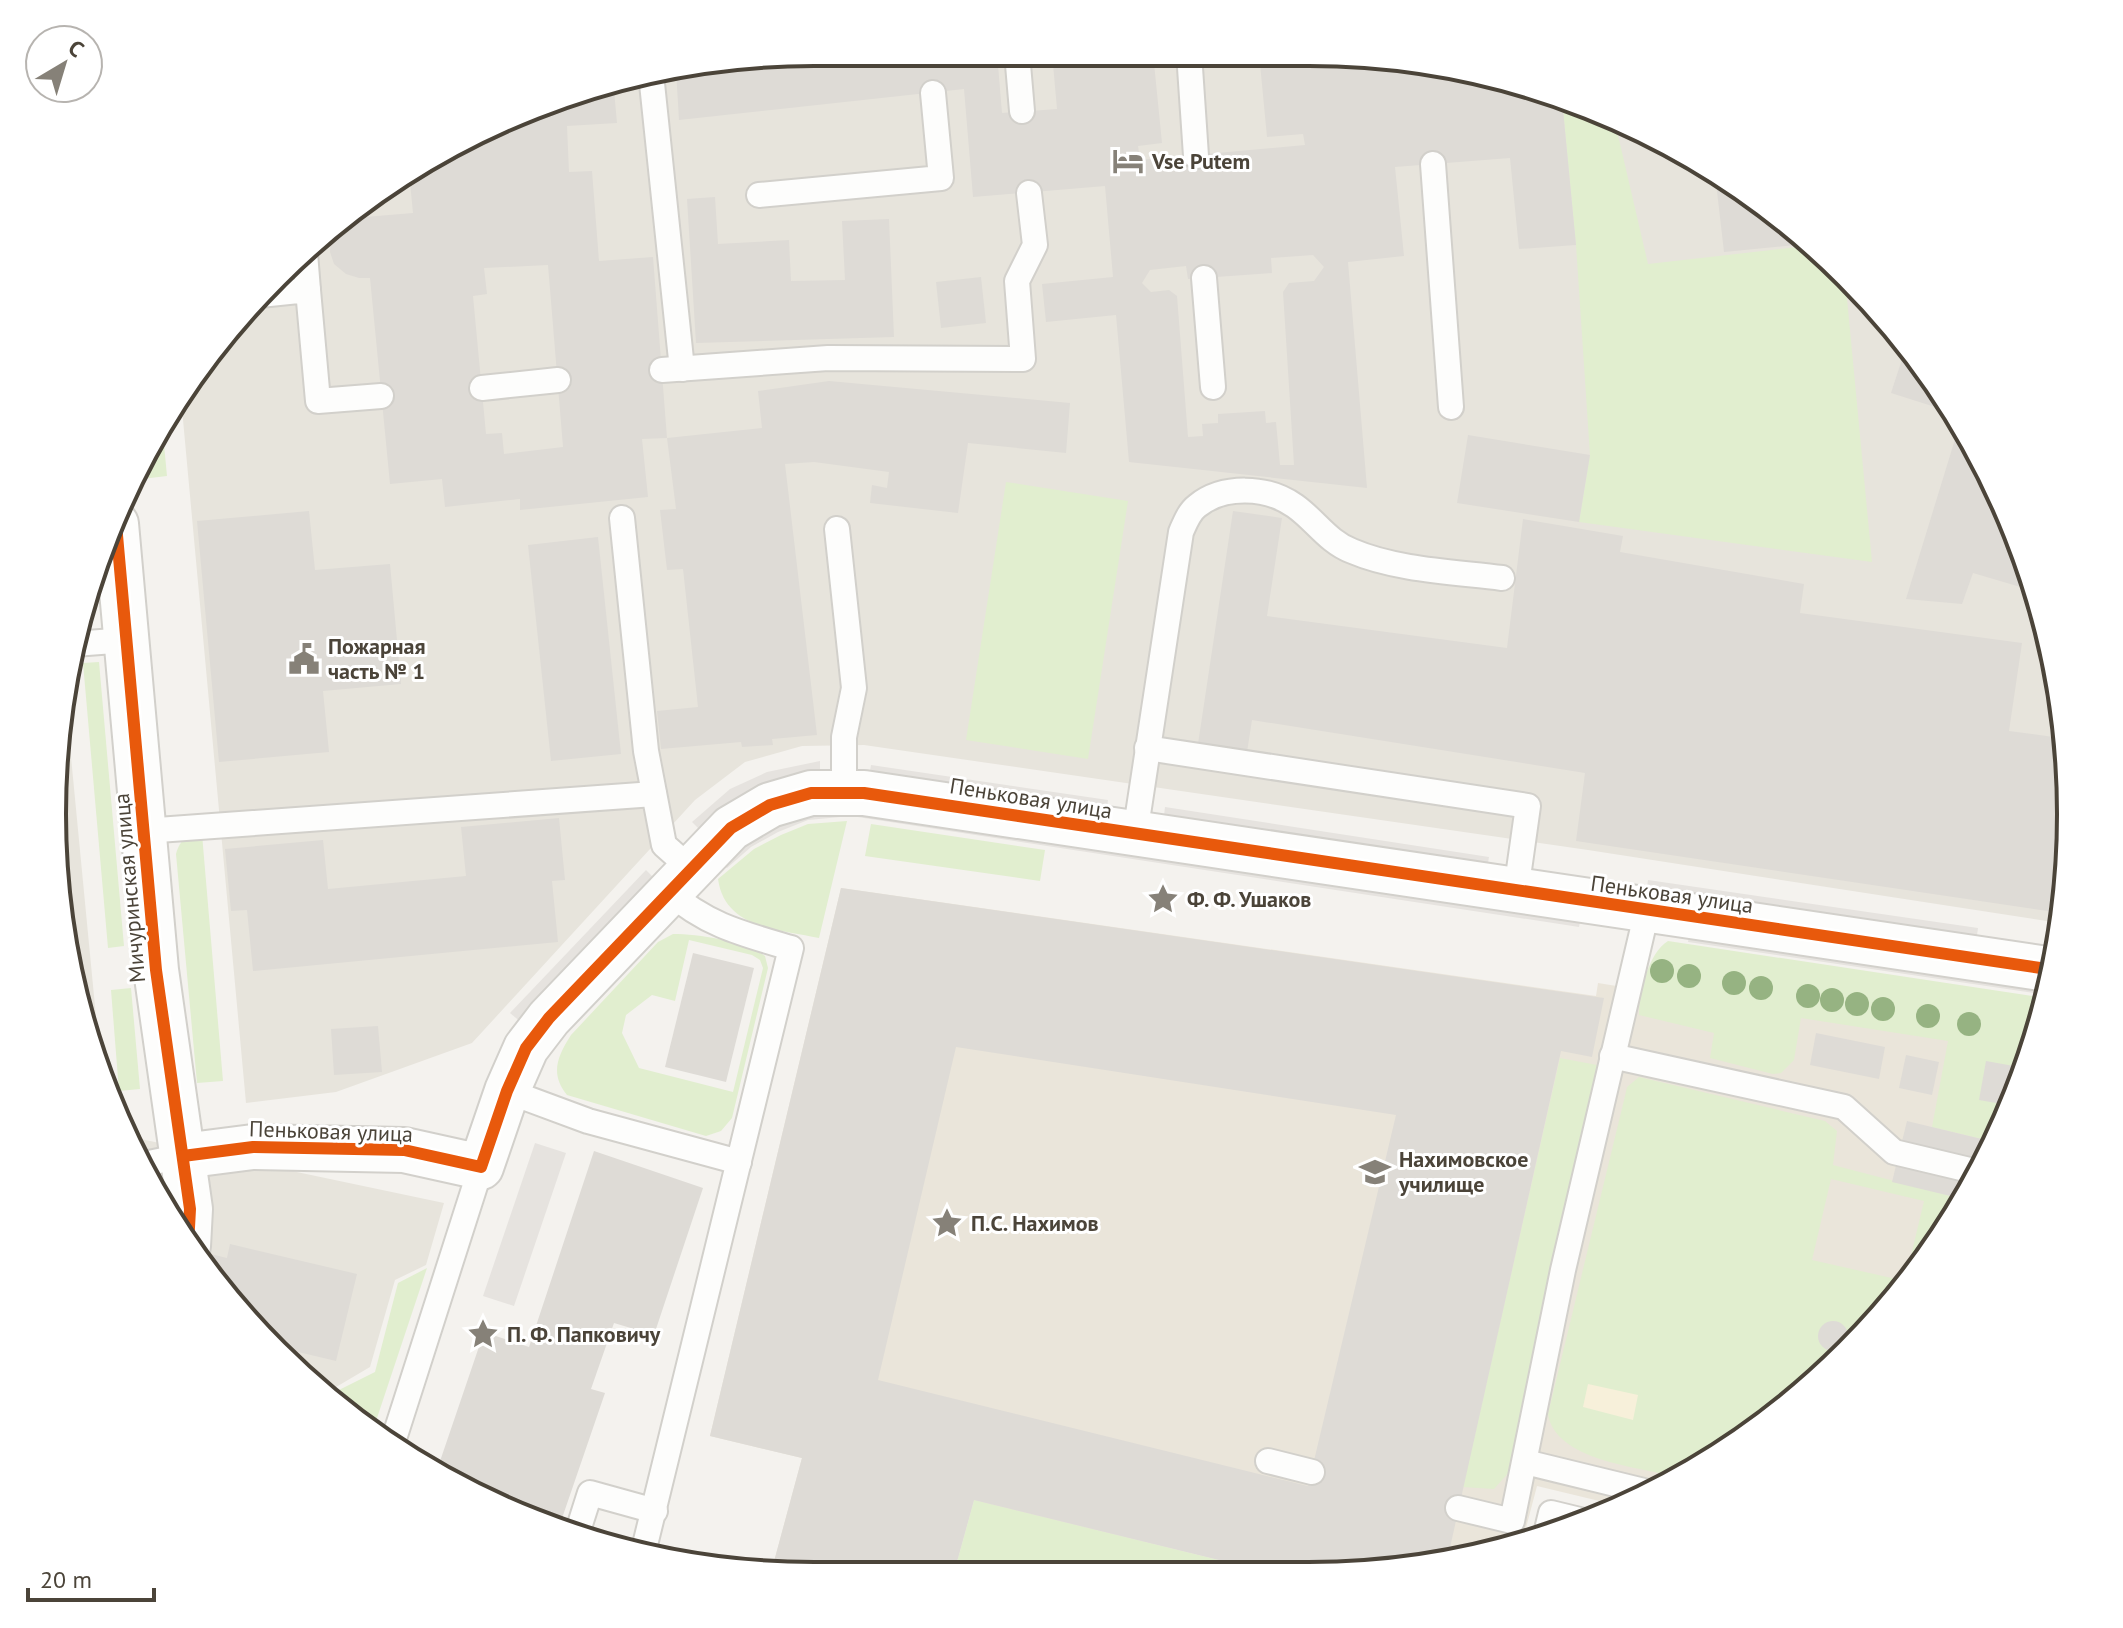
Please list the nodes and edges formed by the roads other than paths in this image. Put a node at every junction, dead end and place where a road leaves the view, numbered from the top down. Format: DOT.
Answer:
graph roads {
  1 [pos="1018,66"];
  2 [pos="1190,66"];
  3 [pos="652,84"];
  4 [pos="933,93"];
  5 [pos="1022,111"];
  6 [pos="1196,156"];
  7 [pos="1433,164"];
  8 [pos="1029,193"];
  9 [pos="759,195"];
  10 [pos="306,266"];
  11 [pos="1204,278"];
  12 [pos="308,290"];
  13 [pos="278,293"];
  14 [pos="558,380"];
  15 [pos="1213,387"];
  16 [pos="482,388"];
  17 [pos="381,396"];
  18 [pos="1451,407"];
  19 [pos="622,518"];
  20 [pos="837,529"];
  21 [pos="1502,578"];
  22 [pos="107,582"];
  23 [pos="127,640"];
  24 [pos="86,644"];
  25 [pos="1147,748"];
  26 [pos="844,792"];
  27 [pos="654,794"];
  28 [pos="144,831"];
  29 [pos="1135,834"];
  30 [pos="679,880"];
  31 [pos="1516,891"];
  32 [pos="1647,911"];
  33 [pos="2041,968"];
  34 [pos="1612,1056"];
  35 [pos="507,1091"];
  36 [pos="164,1160"];
  37 [pos="739,1162"];
  38 [pos="481,1167"];
  39 [pos="1967,1169"];
  40 [pos="189,1225"];
  41 [pos="395,1434"];
  42 [pos="1268,1461"];
  43 [pos="1525,1462"];
  44 [pos="1312,1472"];
  45 [pos="1633,1488"];
  46 [pos="1458,1508"];
  47 [pos="655,1511"];
  48 [pos="1564,1516"];
  49 [pos="1512,1521"];
  50 [pos="1549,1522"];
  51 [pos="580,1524"];
  52 [pos="1530,1528"];
  53 [pos="646,1543"];
  1 -- 5 [label="lane"];
  2 -- 6 [label="lane"];
  3 -- 8 [label="lane"];
  4 -- 9 [label="lane"];
  7 -- 18 [label="lane"];
  10 -- 12 [label="lane"];
  11 -- 15 [label="lane"];
  12 -- 13 [label="lane"];
  12 -- 17 [label="lane"];
  14 -- 16 [label="lane"];
  19 -- 27 [label="lane"];
  20 -- 26 [label="lane"];
  21 -- 25 [label="lane"];
  22 -- 23 [label="street, Мичуринская улица"];
  23 -- 24 [label="lane"];
  23 -- 28 [label="street, Мичуринская улица"];
  25 -- 29 [label="lane"];
  25 -- 31 [label="lane"];
  26 -- 29 [label="street, Пеньковая улица"];
  26 -- 30 [label="street, Пеньковая улица"];
  27 -- 28 [label="lane"];
  27 -- 30 [label="lane"];
  28 -- 36 [label="street, Мичуринская улица"];
  29 -- 31 [label="street, Пеньковая улица"];
  30 -- 35 [label="street, Пеньковая улица"];
  30 -- 37 [label="lane"];
  31 -- 32 [label="street, Пеньковая улица"];
  32 -- 33 [label="street, Пеньковая улица"];
  32 -- 34 [label="lane"];
  34 -- 39 [label="lane"];
  34 -- 43 [label="lane"];
  35 -- 37 [label="lane"];
  35 -- 38 [label="street, Пеньковая улица"];
  36 -- 38 [label="street, Пеньковая улица"];
  36 -- 40 [label="street, Мичуринская улица"];
  37 -- 47 [label="lane"];
  38 -- 41 [label="lane"];
  42 -- 44 [label="lane"];
  43 -- 45 [label="lane"];
  43 -- 49 [label="lane"];
  46 -- 49 [label="lane"];
  47 -- 51 [label="lane"];
  47 -- 53 [label="lane"];
  48 -- 50 [label="lane"];
  49 -- 52 [label="lane"];
}
